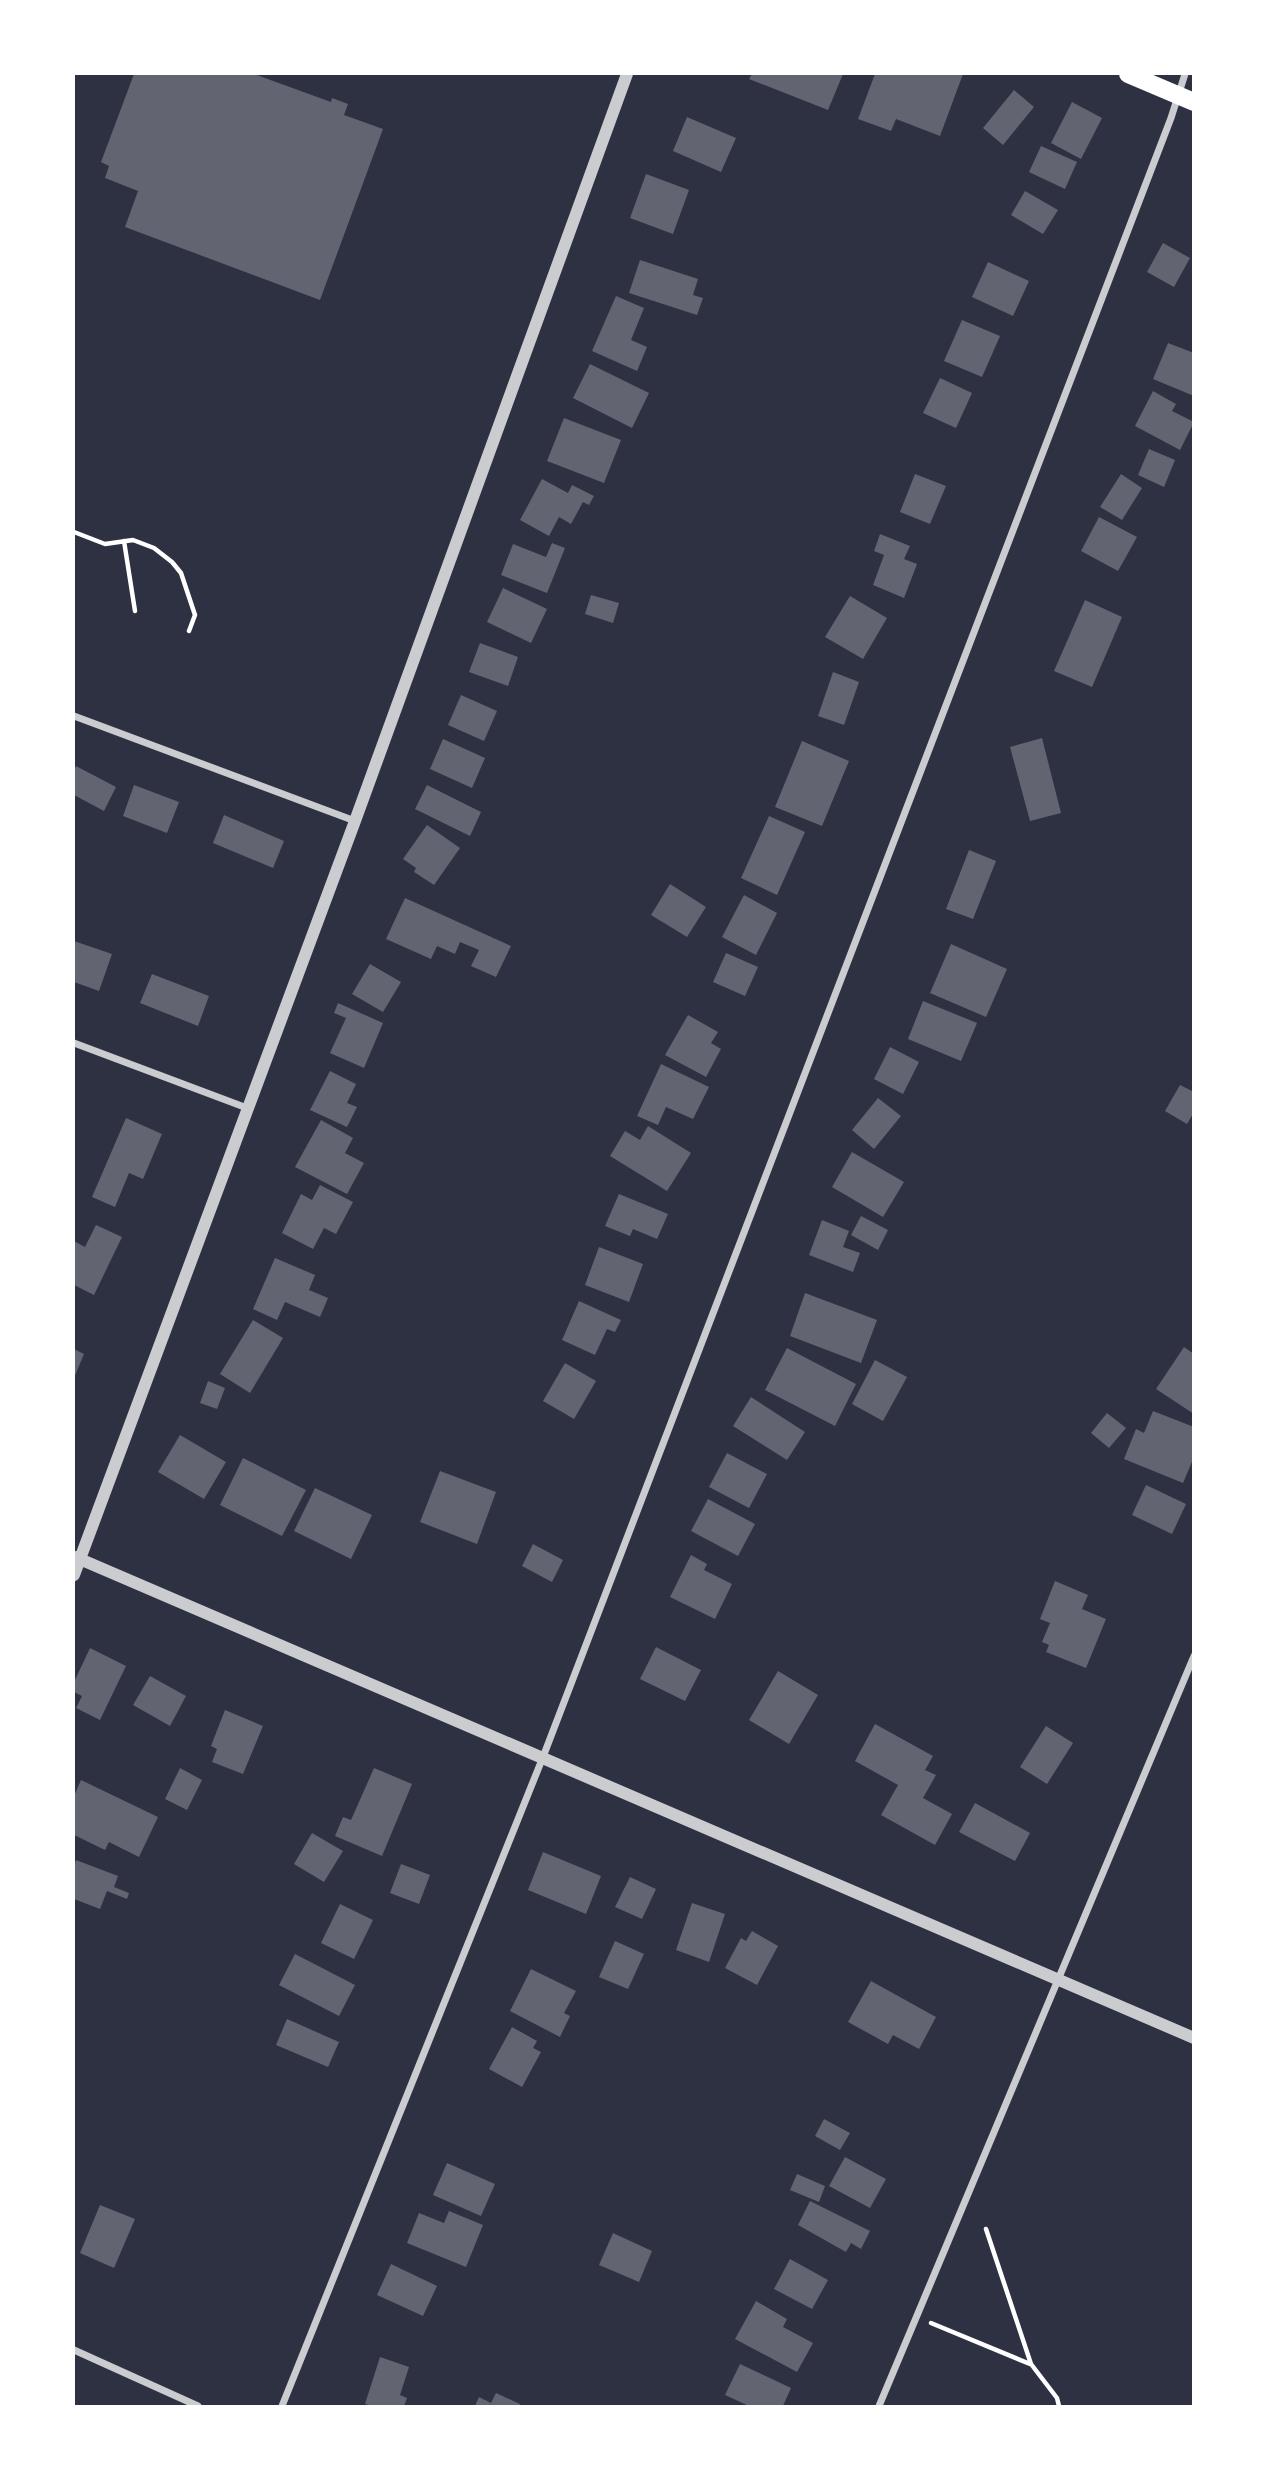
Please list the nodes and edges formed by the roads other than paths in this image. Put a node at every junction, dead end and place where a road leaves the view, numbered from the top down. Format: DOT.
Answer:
graph roads {
  1 [pos="627,74"];
  2 [pos="1128,74"];
  3 [pos="1185,74"];
  4 [pos="1186,99"];
  5 [pos="74,716"];
  6 [pos="355,821"];
  7 [pos="74,1043"];
  8 [pos="247,1108"];
  9 [pos="77,1558"];
  10 [pos="74,1575"];
  11 [pos="1194,1656"];
  12 [pos="543,1757"];
  13 [pos="1059,1981"];
  14 [pos="1194,2038"];
  15 [pos="74,2350"];
  16 [pos="198,2406"];
  17 [pos="282,2406"];
  18 [pos="879,2406"];
  1 -- 6 [label="street"];
  2 -- 4 [label="main road"];
  3 -- 4 [label="street"];
  4 -- 12 [label="street"];
  5 -- 6 [label="street"];
  6 -- 8 [label="street"];
  7 -- 8 [label="street"];
  8 -- 9 [label="street"];
  9 -- 10 [label="street"];
  9 -- 12 [label="street"];
  11 -- 13 [label="street"];
  12 -- 13 [label="street"];
  12 -- 17 [label="street"];
  13 -- 14 [label="street"];
  13 -- 18 [label="street"];
  15 -- 16 [label="street"];
}
